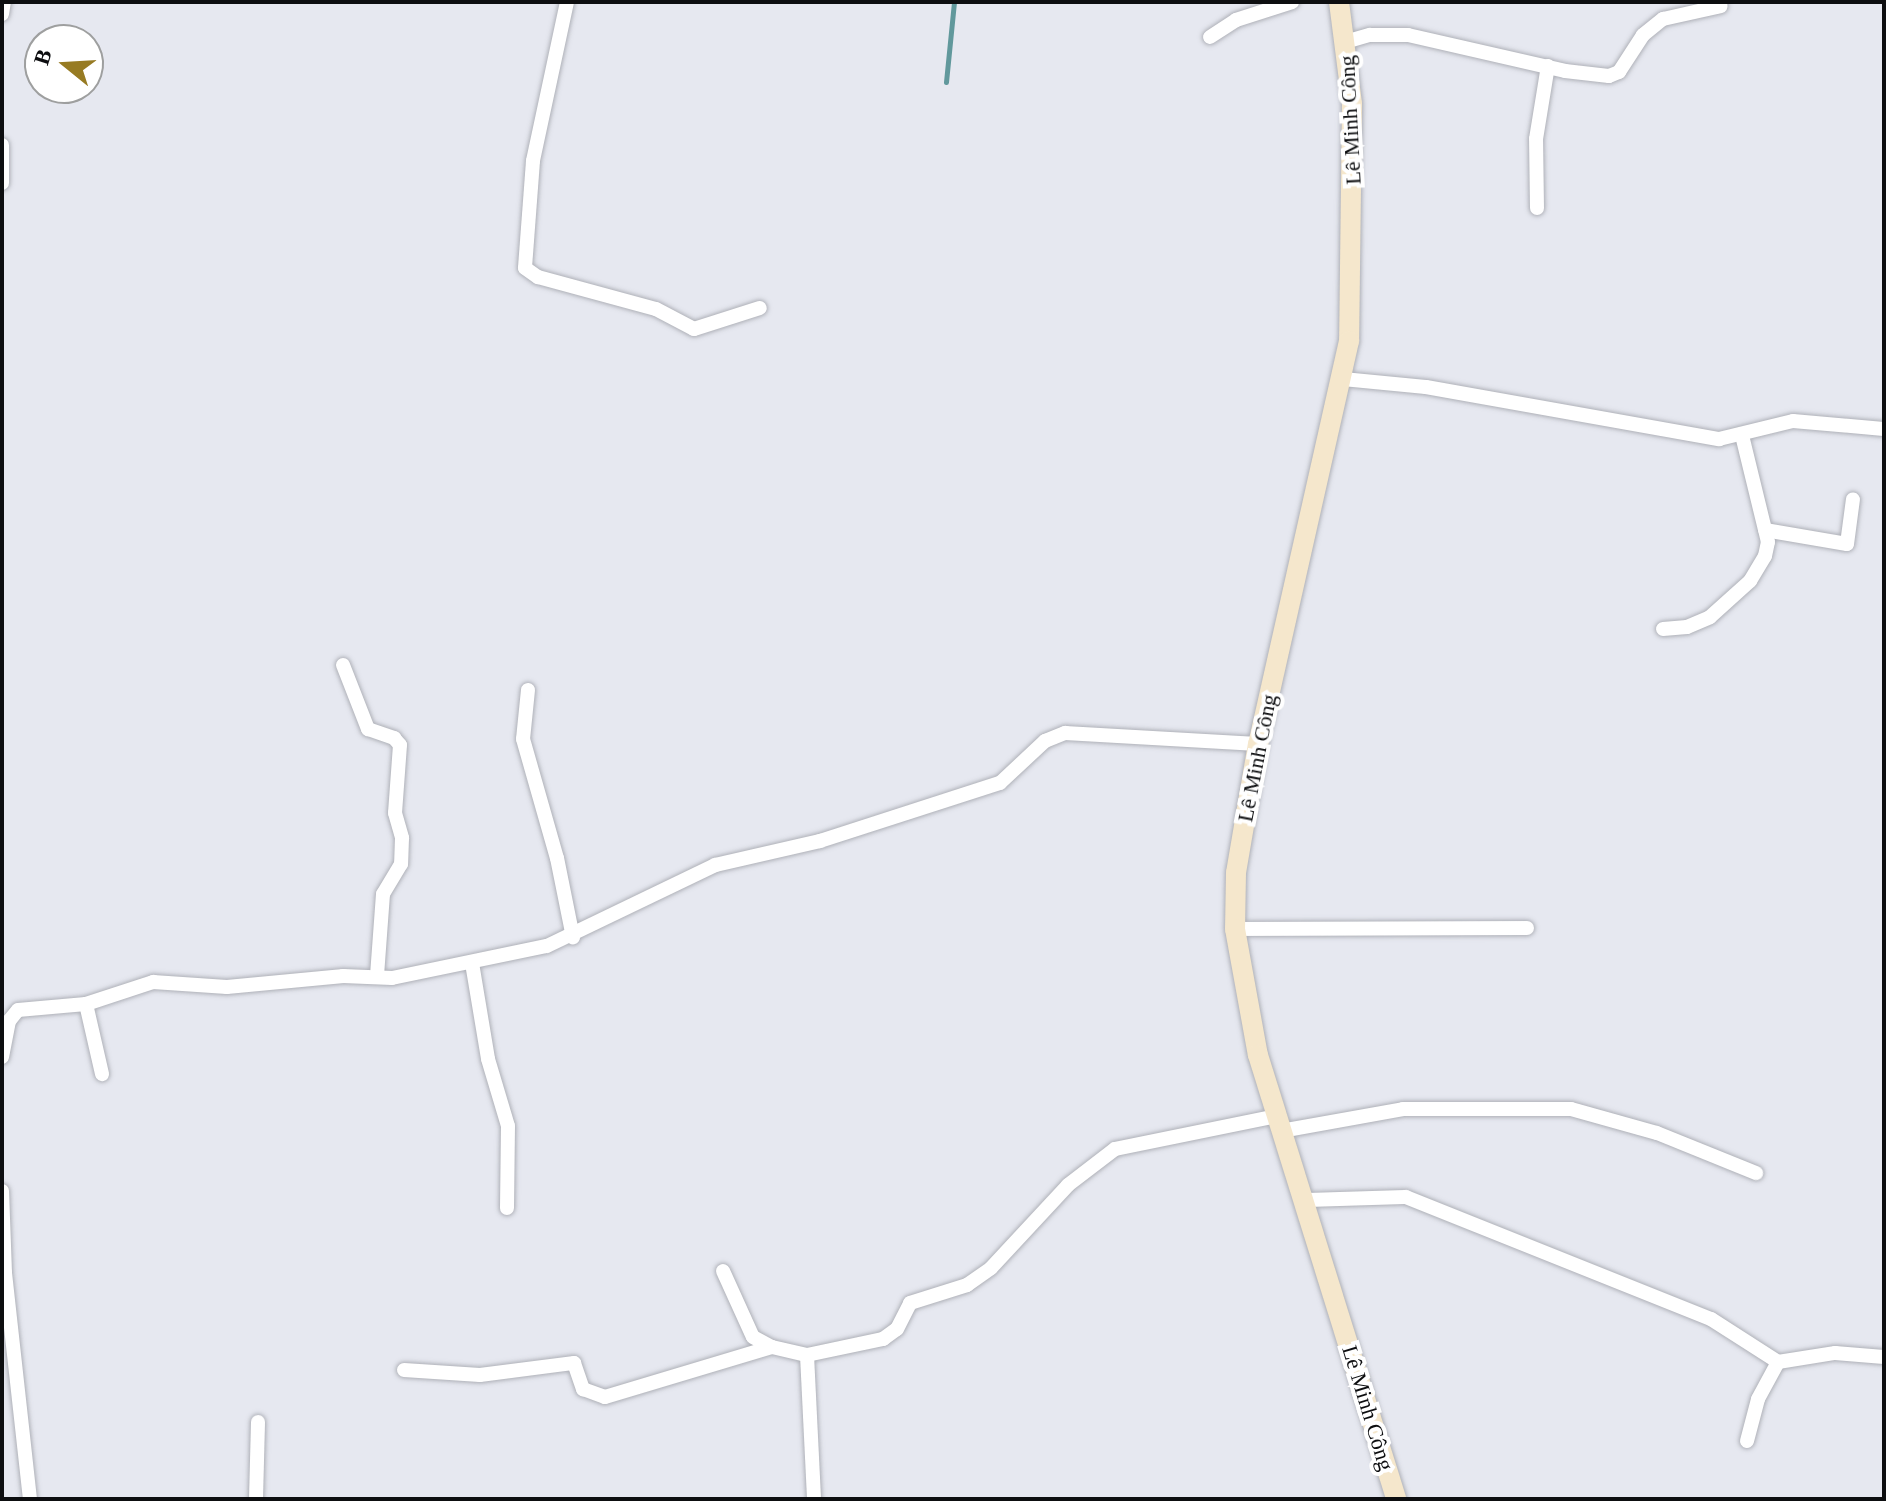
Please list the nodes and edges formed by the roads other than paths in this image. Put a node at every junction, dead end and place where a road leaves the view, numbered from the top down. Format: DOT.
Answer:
graph roads {
  1 [pos="4,2"];
  2 [pos="567,2"];
  3 [pos="1292,2"];
  4 [pos="1339,2"];
  5 [pos="1721,6"];
  6 [pos="2,14"];
  7 [pos="1210,37"];
  8 [pos="1345,42"];
  9 [pos="1548,66"];
  10 [pos="2,145"];
  11 [pos="2,183"];
  12 [pos="1537,208"];
  13 [pos="760,308"];
  14 [pos="1343,379"];
  15 [pos="1884,429"];
  16 [pos="1742,435"];
  17 [pos="1853,499"];
  18 [pos="1765,530"];
  19 [pos="1663,629"];
  20 [pos="343,665"];
  21 [pos="528,690"];
  22 [pos="1258,744"];
  23 [pos="1527,928"];
  24 [pos="1235,929"];
  25 [pos="573,937"];
  26 [pos="472,963"];
  27 [pos="377,976"];
  28 [pos="86,1004"];
  29 [pos="2,1057"];
  30 [pos="102,1074"];
  31 [pos="1279,1124"];
  32 [pos="1756,1173"];
  33 [pos="2,1191"];
  34 [pos="1306,1200"];
  35 [pos="507,1208"];
  36 [pos="723,1271"];
  37 [pos="772,1347"];
  38 [pos="807,1355"];
  39 [pos="1884,1357"];
  40 [pos="1778,1362"];
  41 [pos="404,1370"];
  42 [pos="258,1422"];
  43 [pos="1747,1441"];
  44 [pos="30,1499"];
  45 [pos="256,1499"];
  46 [pos="814,1499"];
  47 [pos="1396,1499"];
  1 -- 6 [label="street"];
  2 -- 13 [label="street"];
  3 -- 7 [label="street"];
  4 -- 8 [label="main road, Lê Minh Công"];
  5 -- 9 [label="street"];
  8 -- 9 [label="street"];
  8 -- 14 [label="main road, Lê Minh Công"];
  9 -- 12 [label="street"];
  10 -- 11 [label="street"];
  14 -- 16 [label="street"];
  14 -- 22 [label="main road, Lê Minh Công"];
  15 -- 16 [label="street"];
  16 -- 18 [label="street"];
  17 -- 18 [label="street"];
  18 -- 19 [label="street"];
  20 -- 27 [label="street"];
  21 -- 25 [label="street"];
  22 -- 24 [label="main road, Lê Minh Công"];
  22 -- 25 [label="street"];
  23 -- 24 [label="street"];
  24 -- 31 [label="main road, Lê Minh Công"];
  25 -- 26 [label="street"];
  26 -- 27 [label="street"];
  26 -- 35 [label="street"];
  27 -- 28 [label="street"];
  28 -- 29 [label="street"];
  28 -- 30 [label="street"];
  31 -- 32 [label="street"];
  31 -- 34 [label="main road, Lê Minh Công"];
  31 -- 38 [label="street"];
  33 -- 44 [label="street"];
  34 -- 40 [label="street"];
  34 -- 47 [label="main road, Lê Minh Công"];
  36 -- 37 [label="street"];
  37 -- 38 [label="street"];
  37 -- 41 [label="street"];
  38 -- 46 [label="street"];
  39 -- 40 [label="street"];
  40 -- 43 [label="street"];
  42 -- 45 [label="street"];
}
